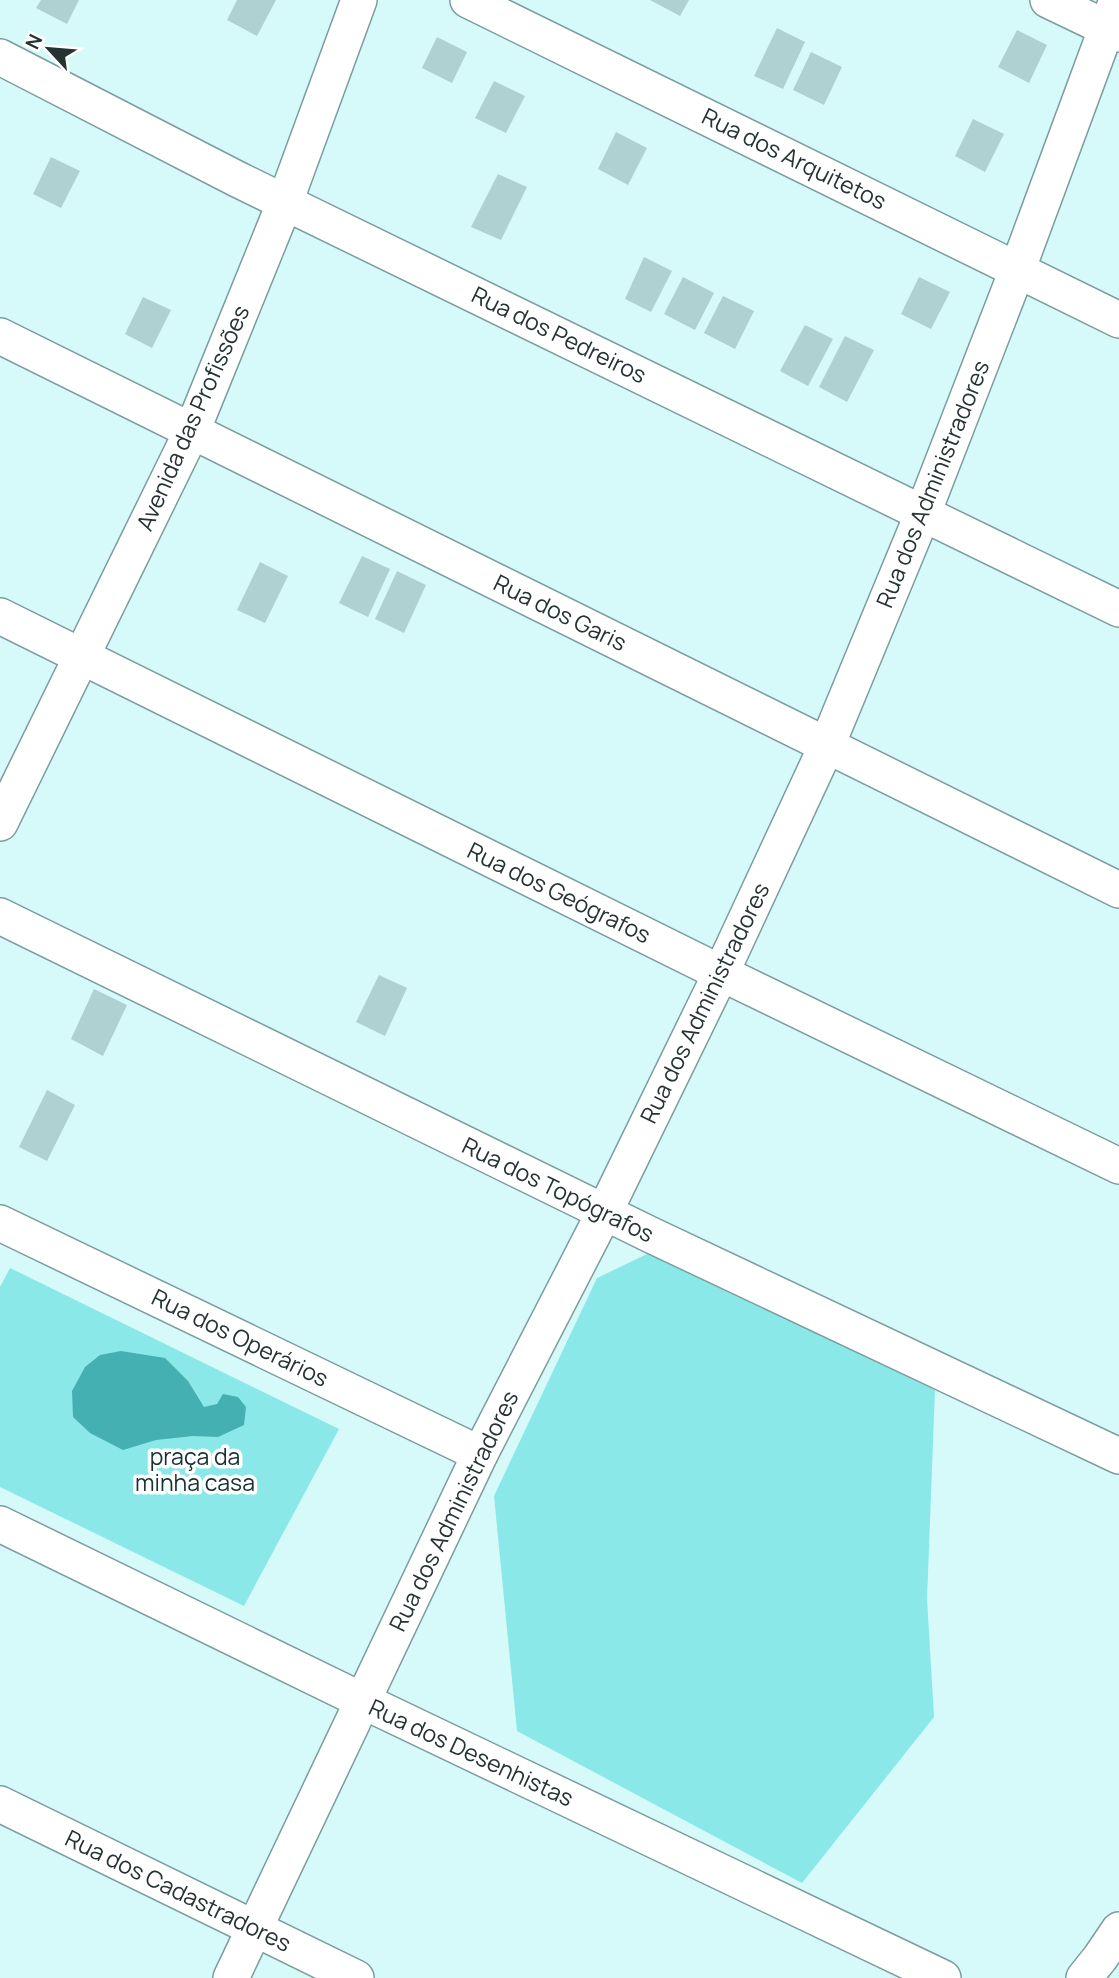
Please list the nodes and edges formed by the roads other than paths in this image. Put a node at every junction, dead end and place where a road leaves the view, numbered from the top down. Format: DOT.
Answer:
graph roads {
  1 [pos="359,0"];
  2 [pos="468,0"];
  3 [pos="1048,0"];
  4 [pos="1114,20"];
  5 [pos="0,57"];
  6 [pos="285,202"];
  7 [pos="1017,268"];
  8 [pos="1119,320"];
  9 [pos="0,336"];
  10 [pos="192,431"];
  11 [pos="923,513"];
  12 [pos="1119,609"];
  13 [pos="0,616"];
  14 [pos="81,657"];
  15 [pos="827,746"];
  16 [pos="0,824"];
  17 [pos="1119,890"];
  18 [pos="0,916"];
  19 [pos="721,973"];
  20 [pos="1119,1166"];
  21 [pos="604,1213"];
  22 [pos="0,1223"];
  23 [pos="480,1454"];
  24 [pos="1119,1456"];
  25 [pos="0,1524"];
  26 [pos="363,1701"];
  27 [pos="0,1804"];
  28 [pos="255,1928"];
  29 [pos="1119,1930"];
  30 [pos="231,1978"];
  31 [pos="356,1978"];
  32 [pos="943,1978"];
  33 [pos="1084,1978"];
  1 -- 6 [label="street, Avenida das Profissões"];
  2 -- 7 [label="street, Rua dos Arquitetos"];
  3 -- 4 [label="street"];
  4 -- 7 [label="street, Rua dos Administradores"];
  5 -- 6 [label="street, Rua dos Pedreiros"];
  6 -- 10 [label="street, Avenida das Profissões"];
  6 -- 11 [label="street, Rua dos Pedreiros"];
  7 -- 8 [label="street, Rua dos Arquitetos"];
  7 -- 11 [label="street, Rua dos Administradores"];
  9 -- 10 [label="street, Rua dos Garis"];
  10 -- 14 [label="street, Avenida das Profissões"];
  10 -- 15 [label="street, Rua dos Garis"];
  11 -- 12 [label="street, Rua dos Pedreiros"];
  11 -- 15 [label="street, Rua dos Administradores"];
  13 -- 14 [label="street, Rua dos Geógrafos"];
  14 -- 16 [label="street, Avenida das Profissões"];
  14 -- 19 [label="street, Rua dos Geógrafos"];
  15 -- 17 [label="street, Rua dos Garis"];
  15 -- 19 [label="street, Rua dos Administradores"];
  18 -- 21 [label="street, Rua dos Topógrafos"];
  19 -- 20 [label="street, Rua dos Geógrafos"];
  19 -- 21 [label="street, Rua dos Administradores"];
  21 -- 23 [label="street, Rua dos Administradores"];
  21 -- 24 [label="street, Rua dos Topógrafos"];
  22 -- 23 [label="street, Rua dos Operários"];
  23 -- 26 [label="street, Rua dos Administradores"];
  25 -- 26 [label="street, Rua dos Desenhistas"];
  26 -- 28 [label="street, Rua dos Administradores"];
  26 -- 32 [label="street, Rua dos Desenhistas"];
  27 -- 28 [label="street, Rua dos Cadastradores"];
  28 -- 30 [label="street, Rua dos Administradores"];
  28 -- 31 [label="street, Rua dos Cadastradores"];
  29 -- 33 [label="street"];
}
